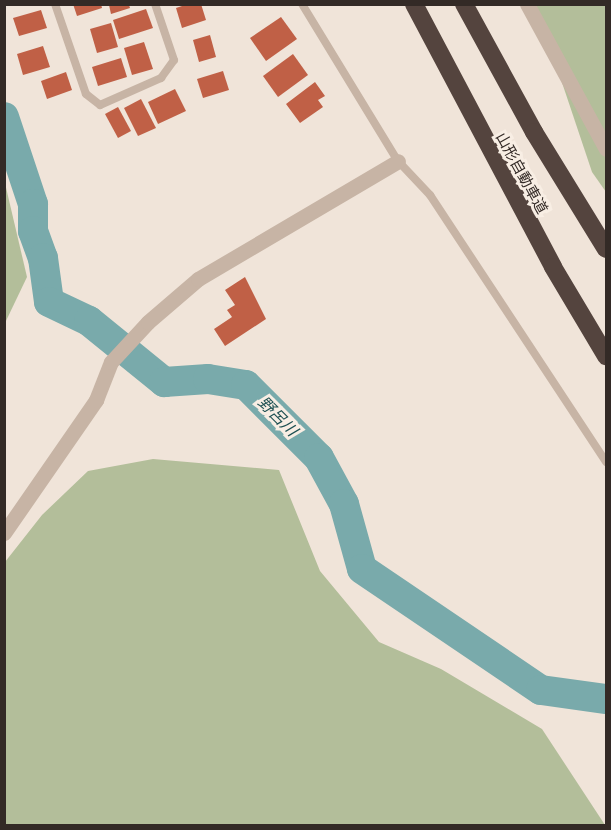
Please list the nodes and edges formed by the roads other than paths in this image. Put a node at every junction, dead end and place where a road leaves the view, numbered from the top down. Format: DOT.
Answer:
graph roads {
  1 [pos="55,4"];
  2 [pos="155,4"];
  3 [pos="302,4"];
  4 [pos="414,4"];
  5 [pos="464,4"];
  6 [pos="528,4"];
  7 [pos="606,149"];
  8 [pos="398,160"];
  9 [pos="606,249"];
  10 [pos="606,356"];
  11 [pos="606,462"];
  12 [pos="4,533"];
  1 -- 2 [label="lane"];
  3 -- 8 [label="lane"];
  4 -- 10 [label="highway, 山形自動車道"];
  5 -- 9 [label="highway, 山形自動車道"];
  6 -- 7 [label="street"];
  8 -- 11 [label="lane"];
  8 -- 12 [label="street"];
}
